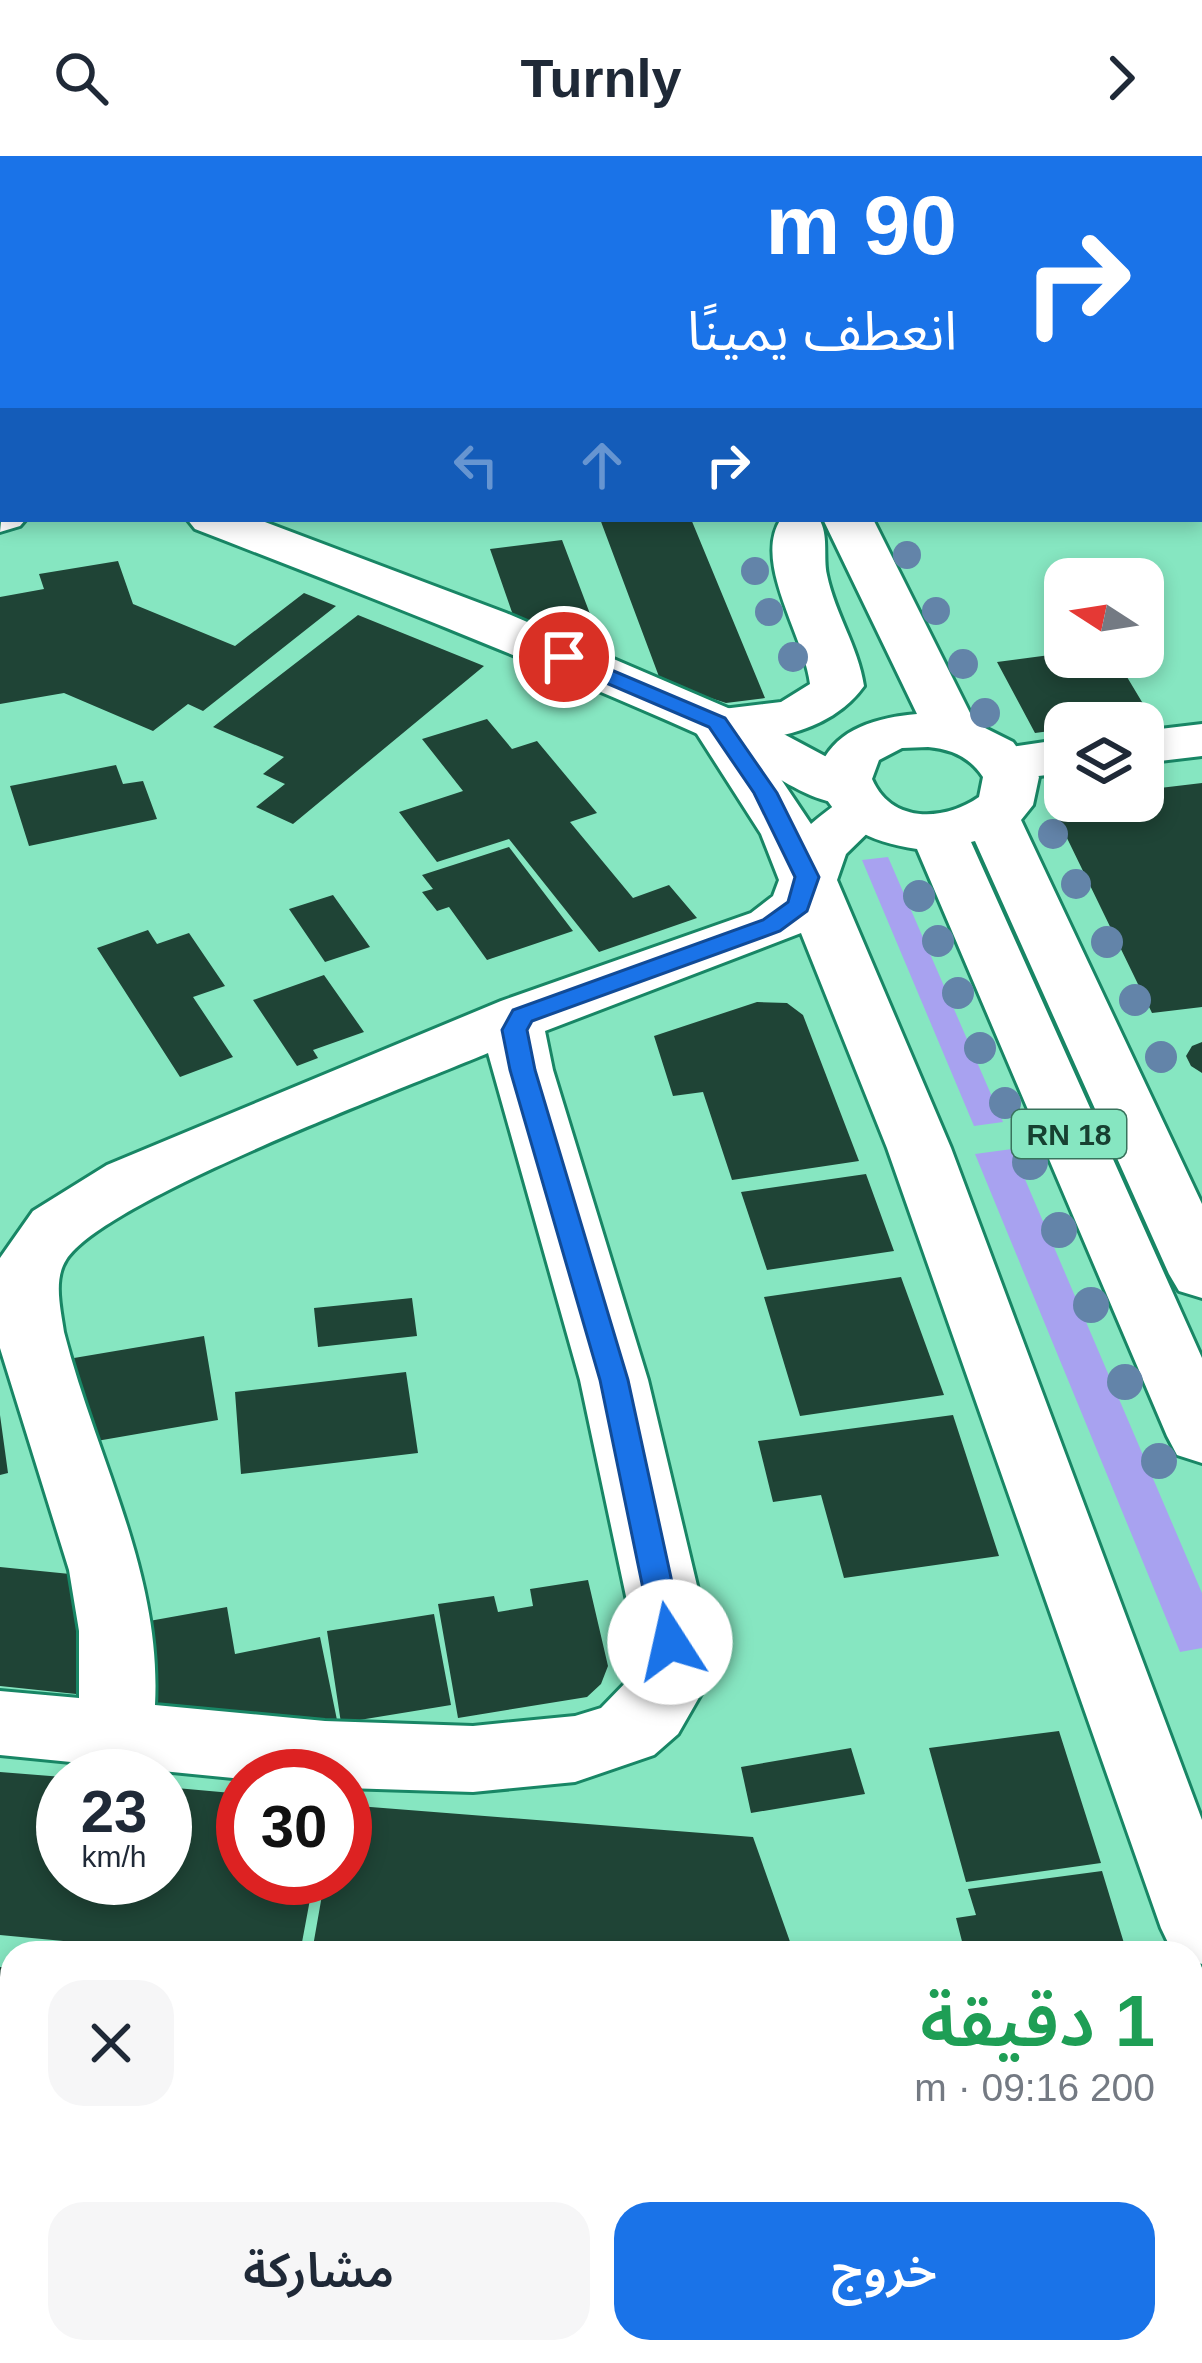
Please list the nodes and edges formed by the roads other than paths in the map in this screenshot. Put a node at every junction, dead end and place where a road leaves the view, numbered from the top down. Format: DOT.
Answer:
graph roads {
  1 [pos="220,522"];
  2 [pos="814,522"];
  3 [pos="730,729"];
  4 [pos="953,733"];
  5 [pos="1202,740"];
  6 [pos="1164,745"];
  7 [pos="1044,768"];
  8 [pos="868,769"];
  9 [pos="978,804"];
  10 [pos="807,877"];
  11 [pos="522,1016"];
  12 [pos="1202,1274"];
  13 [pos="1202,1436"];
  14 [pos="0,1723"];
  15 [pos="114,1734"];
  16 [pos="1202,1928"];
  1 -- 3 [label="street"];
  2 -- 3 [label="street"];
  2 -- 4 [label="street"];
  2 -- 8 [label="street"];
  3 -- 8 [label="street"];
  3 -- 10 [label="street"];
  4 -- 8 [label="street"];
  4 -- 9 [label="street"];
  5 -- 6 [label="street"];
  7 -- 9 [label="street"];
  8 -- 9 [label="street"];
  8 -- 10 [label="street"];
  9 -- 12 [label="street, RN 18"];
  9 -- 13 [label="street, RN 18"];
  10 -- 11 [label="street"];
  10 -- 16 [label="street"];
  11 -- 15 [label="street"];
  11 -- 15 [label="street"];
  14 -- 15 [label="street"];
}
